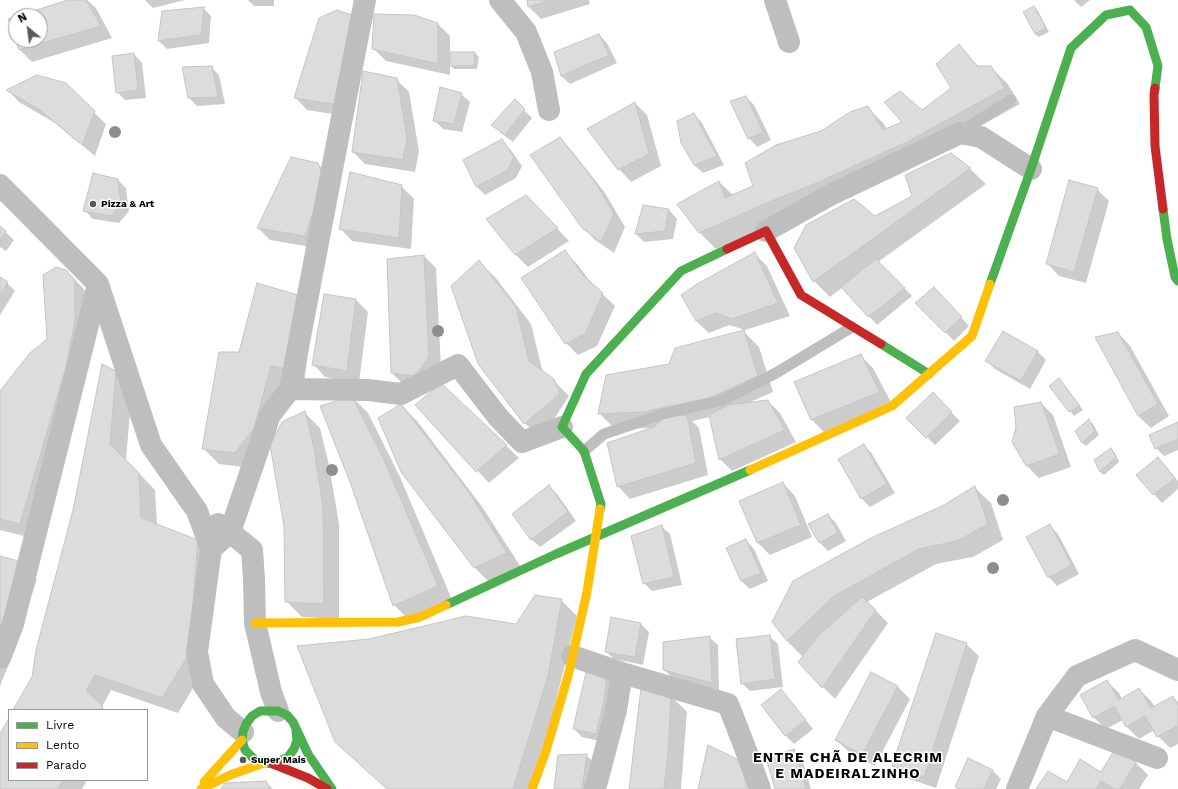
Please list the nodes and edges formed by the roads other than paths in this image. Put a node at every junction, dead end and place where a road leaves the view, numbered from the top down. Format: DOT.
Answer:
graph roads {
  1 [pos="365,0"];
  2 [pos="500,0"];
  3 [pos="775,0"];
  4 [pos="789,42"];
  5 [pos="1011,100"];
  6 [pos="548,110"];
  7 [pos="960,132"];
  8 [pos="1031,169"];
  9 [pos="0,185"];
  10 [pos="766,231"];
  11 [pos="1178,281"];
  12 [pos="98,284"];
  13 [pos="852,327"];
  14 [pos="928,374"];
  15 [pos="290,389"];
  16 [pos="562,427"];
  17 [pos="584,451"];
  18 [pos="198,511"];
  19 [pos="230,532"];
  20 [pos="596,537"];
  21 [pos="211,549"];
  22 [pos="255,623"];
  23 [pos="572,656"];
  24 [pos="0,658"];
  25 [pos="1178,670"];
  26 [pos="622,673"];
  27 [pos="278,711"];
  28 [pos="1047,716"];
  29 [pos="296,731"];
  30 [pos="242,736"];
  31 [pos="1157,758"];
  32 [pos="268,764"];
  33 [pos="198,789"];
  34 [pos="201,789"];
  35 [pos="327,789"];
  36 [pos="332,789"];
  37 [pos="532,789"];
  38 [pos="594,789"];
  39 [pos="760,789"];
  40 [pos="1017,789"];
  1 -- 15 [label="street"];
  2 -- 6 [label="street"];
  3 -- 4 [label="street"];
  5 -- 7 [label="lane"];
  7 -- 8 [label="street"];
  7 -- 10 [label="street"];
  8 -- 11 [label="street"];
  8 -- 14 [label="street"];
  9 -- 12 [label="street"];
  10 -- 13 [label="street"];
  10 -- 16 [label="street"];
  12 -- 18 [label="street"];
  12 -- 24 [label="street"];
  13 -- 14 [label="street"];
  13 -- 17 [label="lane"];
  14 -- 20 [label="street"];
  15 -- 16 [label="street"];
  15 -- 19 [label="street"];
  16 -- 17 [label="street"];
  17 -- 20 [label="street"];
  18 -- 19 [label="street"];
  18 -- 21 [label="street"];
  19 -- 21 [label="street"];
  19 -- 22 [label="street"];
  20 -- 22 [label="street"];
  20 -- 23 [label="street"];
  21 -- 30 [label="street"];
  22 -- 27 [label="street"];
  23 -- 26 [label="street"];
  23 -- 37 [label="street"];
  25 -- 28 [label="street"];
  26 -- 38 [label="street"];
  26 -- 39 [label="street"];
  27 -- 29 [label="street"];
  27 -- 30 [label="street"];
  28 -- 31 [label="street"];
  28 -- 40 [label="street"];
  29 -- 32 [label="street"];
  29 -- 36 [label="street"];
  30 -- 32 [label="street"];
  30 -- 33 [label="street"];
  32 -- 34 [label="street"];
  32 -- 35 [label="street"];
}
